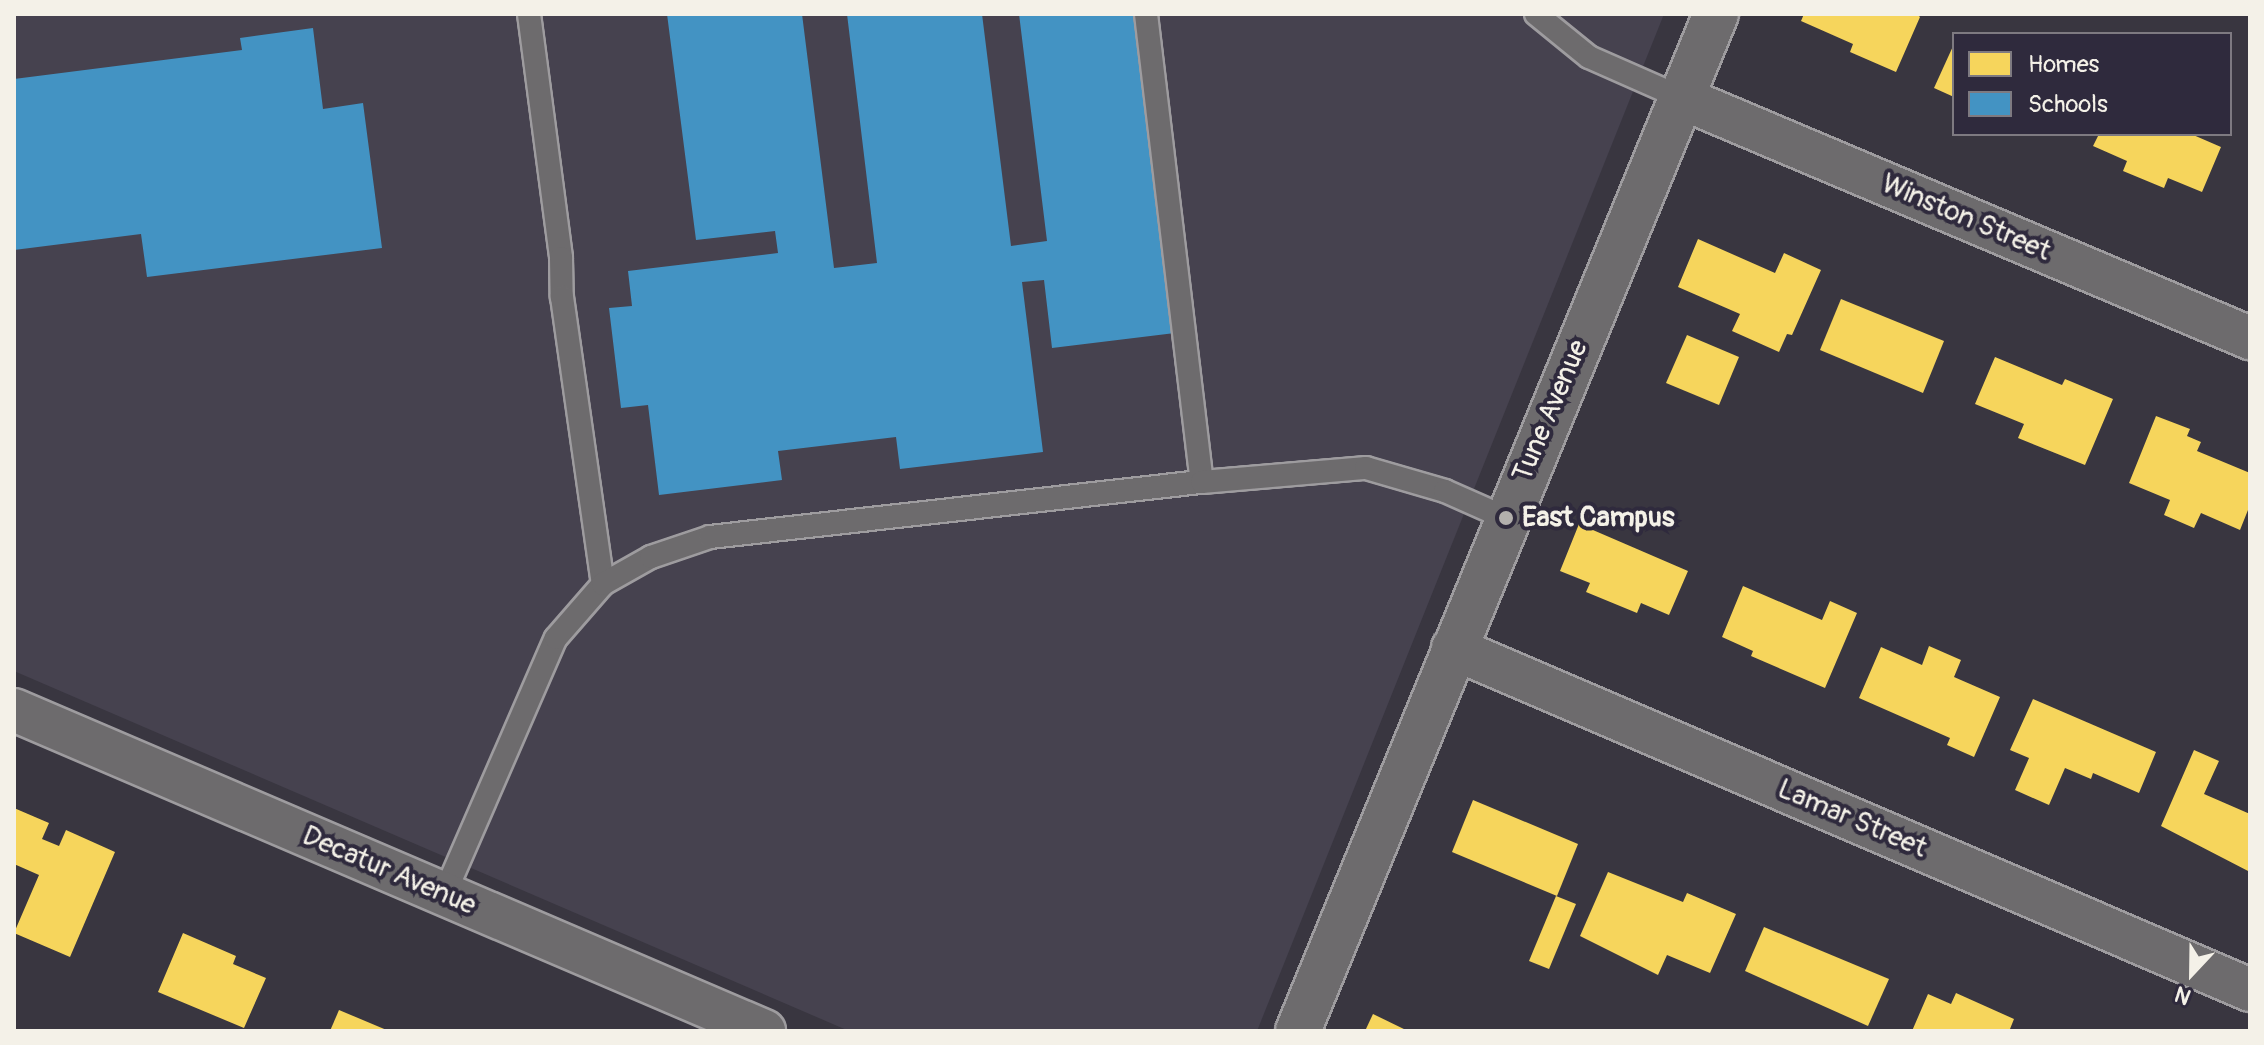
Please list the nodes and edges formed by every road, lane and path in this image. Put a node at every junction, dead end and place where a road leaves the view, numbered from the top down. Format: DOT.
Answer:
graph roads {
  1 [pos="529,14"];
  2 [pos="1146,14"];
  3 [pos="1536,14"];
  4 [pos="1716,14"];
  5 [pos="1682,98"];
  6 [pos="2250,338"];
  7 [pos="1202,482"];
  8 [pos="1506,518"];
  9 [pos="603,584"];
  10 [pos="1453,648"];
  11 [pos="14,710"];
  12 [pos="444,895"];
  13 [pos="2250,990"];
  14 [pos="764,1031"];
  15 [pos="1298,1031"];
  1 -- 9 [label="lane"];
  2 -- 7 [label="lane"];
  3 -- 5 [label="lane"];
  4 -- 5 [label="street, Tune Avenue"];
  5 -- 6 [label="street, Winston Street"];
  5 -- 8 [label="street, Tune Avenue"];
  7 -- 8 [label="lane"];
  7 -- 9 [label="lane"];
  8 -- 10 [label="street, Tune Avenue"];
  9 -- 12 [label="lane"];
  10 -- 13 [label="street, Lamar Street"];
  10 -- 15 [label="street, Tune Avenue"];
  11 -- 12 [label="street, Decatur Avenue"];
  12 -- 14 [label="street, Decatur Avenue"];
}
